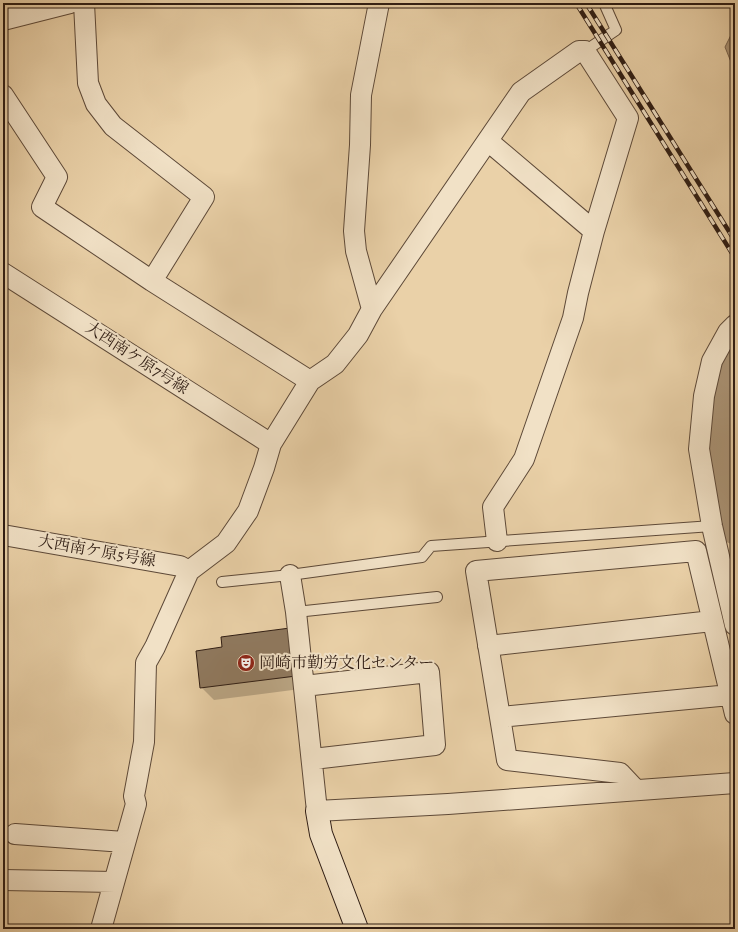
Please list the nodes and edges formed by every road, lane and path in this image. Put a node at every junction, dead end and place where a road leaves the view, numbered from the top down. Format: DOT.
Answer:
graph roads {
  1 [pos="70,3"];
  2 [pos="84,3"];
  3 [pos="379,3"];
  4 [pos="604,3"];
  5 [pos="3,20"];
  6 [pos="585,51"];
  7 [pos="3,95"];
  8 [pos="488,141"];
  9 [pos="594,231"];
  10 [pos="3,273"];
  11 [pos="152,282"];
  12 [pos="372,309"];
  13 [pos="735,325"];
  14 [pos="310,381"];
  15 [pos="271,444"];
  16 [pos="712,526"];
  17 [pos="3,538"];
  18 [pos="497,541"];
  19 [pos="189,571"];
  20 [pos="290,575"];
  21 [pos="222,582"];
  22 [pos="437,597"];
  23 [pos="296,612"];
  24 [pos="712,621"];
  25 [pos="735,625"];
  26 [pos="488,646"];
  27 [pos="304,686"];
  28 [pos="730,695"];
  29 [pos="735,714"];
  30 [pos="500,717"];
  31 [pos="313,759"];
  32 [pos="735,783"];
  33 [pos="636,790"];
  34 [pos="317,812"];
  35 [pos="14,834"];
  36 [pos="124,842"];
  37 [pos="3,880"];
  38 [pos="114,882"];
  39 [pos="101,929"];
  40 [pos="357,929"];
  1 -- 5 [label="street"];
  2 -- 11 [label="street"];
  3 -- 12 [label="street"];
  4 -- 6 [label="lane"];
  6 -- 8 [label="street"];
  6 -- 9 [label="street"];
  7 -- 11 [label="street"];
  8 -- 9 [label="street"];
  8 -- 12 [label="street"];
  9 -- 18 [label="street"];
  10 -- 15 [label="street, 大西南ケ原7号線"];
  11 -- 14 [label="street"];
  12 -- 14 [label="street"];
  13 -- 16 [label="street"];
  14 -- 15 [label="street"];
  15 -- 19 [label="street"];
  16 -- 18 [label="lane"];
  16 -- 25 [label="street"];
  17 -- 19 [label="street, 大西南ケ原5号線"];
  18 -- 20 [label="lane"];
  19 -- 36 [label="street"];
  20 -- 21 [label="lane"];
  20 -- 23 [label="street"];
  22 -- 23 [label="lane"];
  23 -- 27 [label="street"];
  24 -- 26 [label="street"];
  24 -- 26 [label="street"];
  24 -- 28 [label="street"];
  26 -- 30 [label="street"];
  27 -- 31 [label="street"];
  27 -- 31 [label="street"];
  28 -- 29 [label="street"];
  28 -- 30 [label="street"];
  30 -- 33 [label="street"];
  31 -- 34 [label="street"];
  32 -- 33 [label="street"];
  33 -- 34 [label="street"];
  34 -- 40 [label="street"];
  35 -- 36 [label="street"];
  36 -- 38 [label="street"];
  37 -- 38 [label="street"];
  38 -- 39 [label="street"];
}
